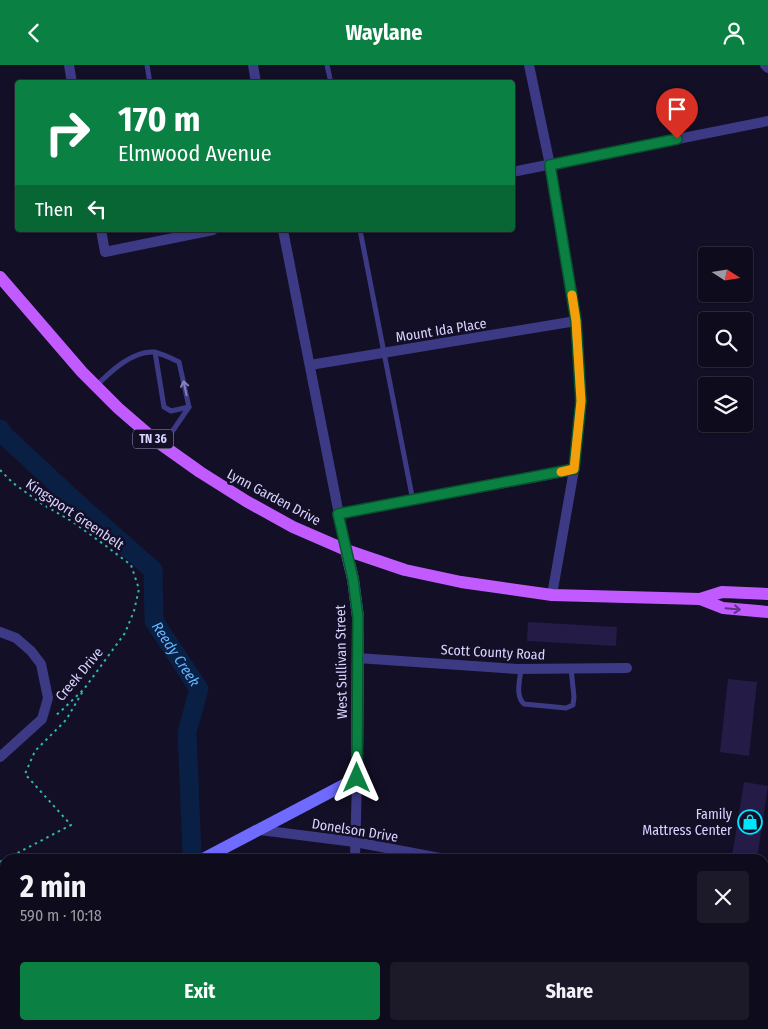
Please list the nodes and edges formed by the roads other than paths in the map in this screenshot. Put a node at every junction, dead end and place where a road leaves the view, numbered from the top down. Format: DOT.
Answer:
graph roads {
  1 [pos="69,65"];
  2 [pos="147,65"];
  3 [pos="253,65"];
  4 [pos="327,65"];
  5 [pos="529,65"];
  6 [pos="765,65"];
  7 [pos="768,69"];
  8 [pos="72,80"];
  9 [pos="150,80"];
  10 [pos="256,80"];
  11 [pos="330,80"];
  12 [pos="768,121"];
  13 [pos="550,165"];
  14 [pos="515,171"];
  15 [pos="100,232"];
  16 [pos="283,232"];
  17 [pos="360,232"];
  18 [pos="182,233"];
  19 [pos="0,277"];
  20 [pos="576,321"];
  21 [pos="155,352"];
  22 [pos="384,353"];
  23 [pos="310,365"];
  24 [pos="96,386"];
  25 [pos="189,407"];
  26 [pos="162,446"];
  27 [pos="574,469"];
  28 [pos="413,501"];
  29 [pos="338,514"];
  30 [pos="346,549"];
  31 [pos="768,594"];
  32 [pos="552,595"];
  33 [pos="700,599"];
  34 [pos="768,612"];
  35 [pos="0,632"];
  36 [pos="357,658"];
  37 [pos="572,668"];
  38 [pos="627,668"];
  39 [pos="521,669"];
  40 [pos="0,757"];
  41 [pos="357,778"];
  42 [pos="260,830"];
  43 [pos="355,842"];
  44 [pos="213,854"];
  45 [pos="355,854"];
  46 [pos="419,854"];
  1 -- 8 [label="street"];
  2 -- 9 [label="lane"];
  3 -- 10 [label="street"];
  4 -- 11 [label="lane"];
  5 -- 13 [label="street"];
  6 -- 7 [label="street"];
  12 -- 13 [label="street"];
  13 -- 14 [label="street"];
  13 -- 20 [label="street"];
  15 -- 18 [label="street"];
  16 -- 23 [label="street, West Sullivan Street"];
  17 -- 22 [label="lane"];
  19 -- 24 [label="main road, Lynn Garden Drive / TN 36"];
  20 -- 22 [label="street, Mount Ida Place"];
  20 -- 27 [label="street"];
  21 -- 24 [label="lane"];
  25 -- 21 [label="lane, one-way"];
  21 -- 25 [label="lane"];
  22 -- 23 [label="street, Mount Ida Place"];
  22 -- 28 [label="lane"];
  23 -- 29 [label="street, West Sullivan Street"];
  24 -- 26 [label="main road, Lynn Garden Drive / TN 36"];
  25 -- 26 [label="lane"];
  26 -- 30 [label="main road, Lynn Garden Drive / TN 36"];
  27 -- 28 [label="street"];
  27 -- 32 [label="street"];
  28 -- 29 [label="street"];
  29 -- 30 [label="street, West Sullivan Street"];
  30 -- 32 [label="main road, Lynn Garden Drive / TN 36"];
  30 -- 36 [label="street, West Sullivan Street"];
  31 -- 33 [label="main road, Lynn Garden Drive / TN 36"];
  32 -- 33 [label="main road, Lynn Garden Drive / TN 36"];
  33 -- 34 [label="main road, Lynn Garden Drive / TN 36, one-way"];
  35 -- 40 [label="street"];
  36 -- 39 [label="street, Scott County Road"];
  36 -- 41 [label="street, West Sullivan Street"];
  37 -- 38 [label="street, Scott County Road"];
  37 -- 39 [label="street, Scott County Road"];
  37 -- 39 [label="lane"];
  41 -- 42 [label="street"];
  41 -- 43 [label="street"];
  42 -- 43 [label="street, Donelson Drive"];
  42 -- 44 [label="street"];
  43 -- 45 [label="street"];
  43 -- 46 [label="street, Donelson Drive"];
}
